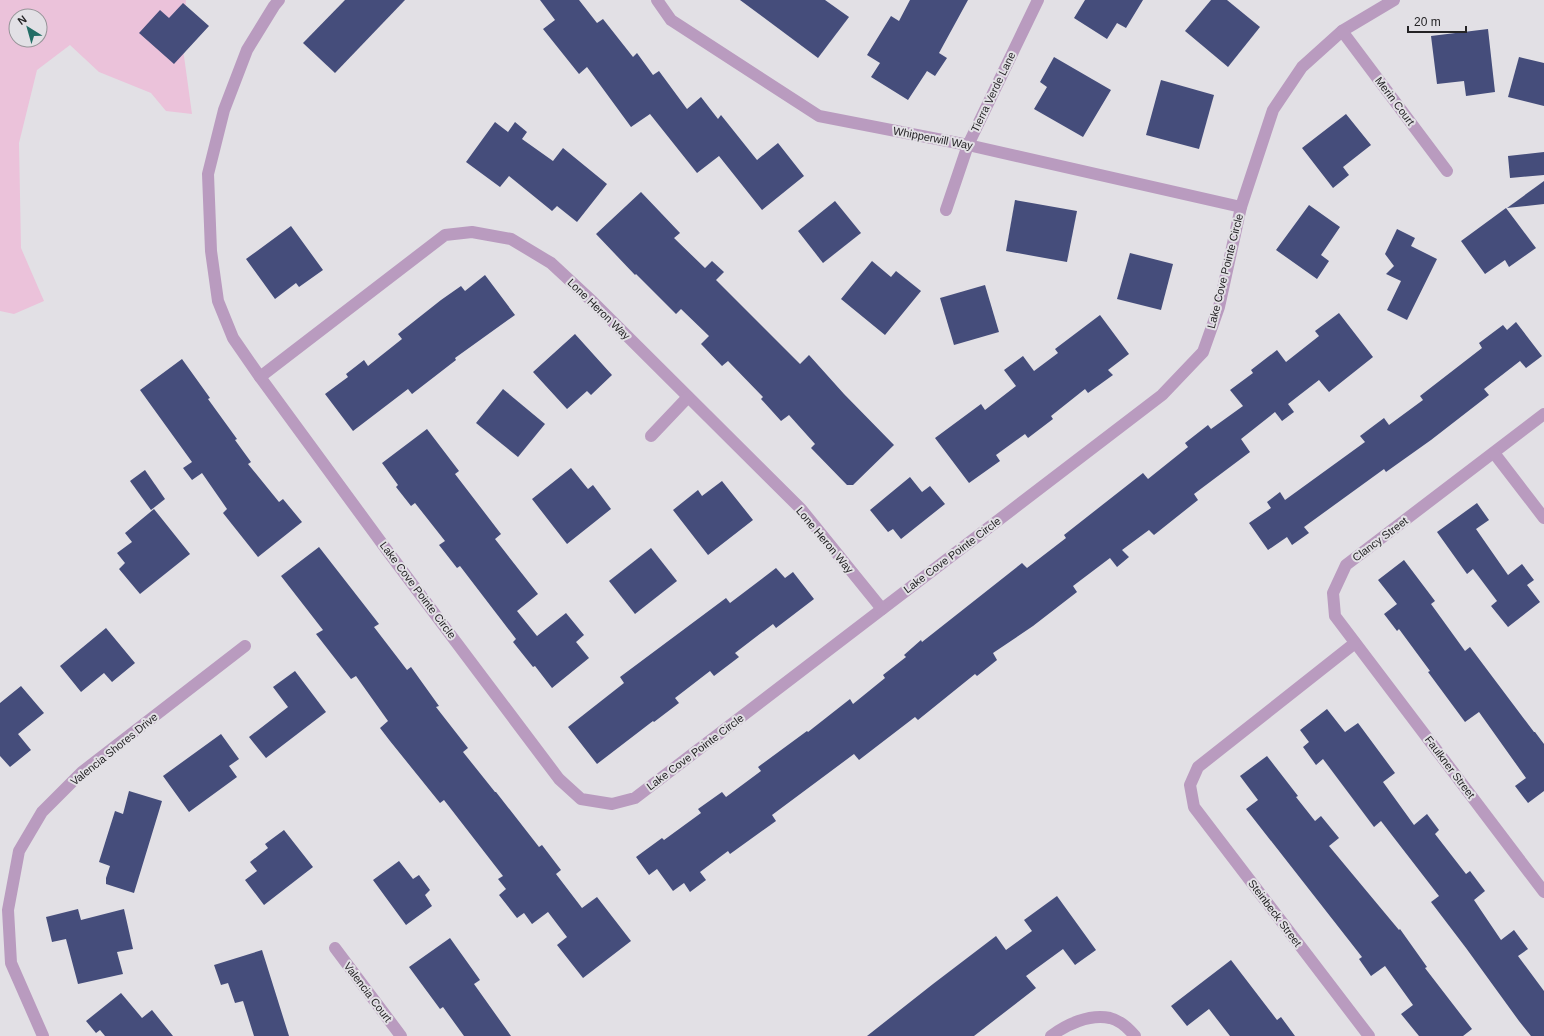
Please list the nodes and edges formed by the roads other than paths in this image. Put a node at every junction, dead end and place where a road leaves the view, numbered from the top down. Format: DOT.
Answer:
graph roads {
  1 [pos="279,0"];
  2 [pos="657,0"];
  3 [pos="1038,0"];
  4 [pos="1394,0"];
  5 [pos="1342,30"];
  6 [pos="968,145"];
  7 [pos="1447,171"];
  8 [pos="1241,207"];
  9 [pos="946,210"];
  10 [pos="260,377"];
  11 [pos="688,397"];
  12 [pos="1544,414"];
  13 [pos="651,436"];
  14 [pos="1494,453"];
  15 [pos="1544,518"];
  16 [pos="882,609"];
  17 [pos="1355,643"];
  18 [pos="245,646"];
  19 [pos="1544,892"];
  20 [pos="335,948"];
  21 [pos="43,1036"];
  22 [pos="401,1036"];
  23 [pos="1051,1036"];
  24 [pos="1135,1036"];
  25 [pos="1369,1036"];
  1 -- 10 [label="street, Lake Cove Pointe Circle"];
  2 -- 6 [label="street, Whipperwill Way"];
  3 -- 6 [label="street, Tierra Verde Lane"];
  4 -- 5 [label="street, Lake Cove Pointe Circle"];
  5 -- 7 [label="street, Merin Court"];
  5 -- 8 [label="street, Lake Cove Pointe Circle"];
  6 -- 8 [label="street, Whipperwill Way"];
  6 -- 9 [label="street, Tierra Verde Lane"];
  8 -- 16 [label="street, Lake Cove Pointe Circle"];
  10 -- 11 [label="street, Lone Heron Way"];
  10 -- 16 [label="street, Lake Cove Pointe Circle"];
  11 -- 13 [label="street"];
  11 -- 16 [label="street, Lone Heron Way"];
  12 -- 14 [label="street, Clancy Street"];
  14 -- 15 [label="street"];
  14 -- 17 [label="street, Clancy Street"];
  17 -- 19 [label="street, Faulkner Street"];
  17 -- 25 [label="street, Steinbeck Street"];
  18 -- 21 [label="street, Valencia Shores Drive"];
  20 -- 22 [label="street, Valencia Court"];
  23 -- 24 [label="street"];
}
